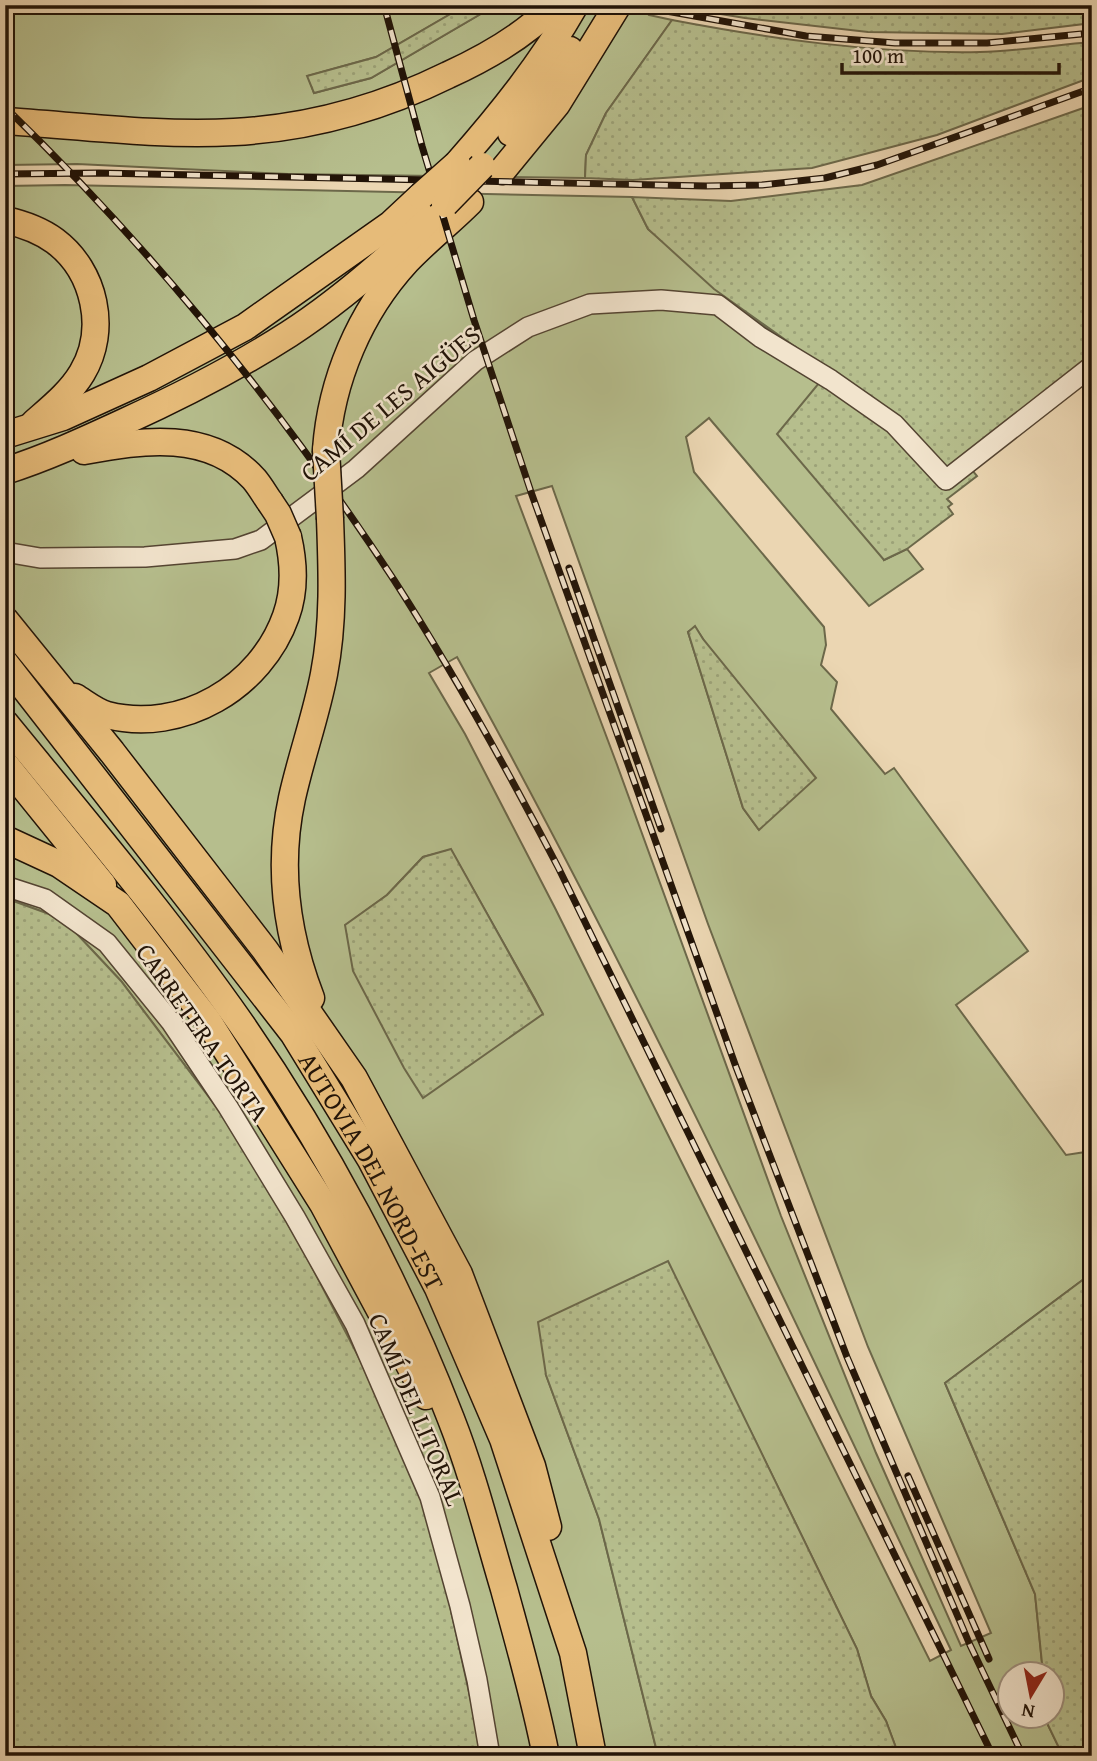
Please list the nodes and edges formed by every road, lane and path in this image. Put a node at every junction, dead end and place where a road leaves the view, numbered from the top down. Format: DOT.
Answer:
graph roads {
  1 [pos="554,5"];
  2 [pos="575,5"];
  3 [pos="599,5"];
  4 [pos="618,5"];
  5 [pos="5,121"];
  6 [pos="480,167"];
  7 [pos="445,201"];
  8 [pos="5,220"];
  9 [pos="1092,366"];
  10 [pos="17,431"];
  11 [pos="34,461"];
  12 [pos="5,471"];
  13 [pos="5,552"];
  14 [pos="5,620"];
  15 [pos="5,663"];
  16 [pos="60,687"];
  17 [pos="5,723"];
  18 [pos="5,764"];
  19 [pos="5,839"];
  20 [pos="5,886"];
  21 [pos="118,904"];
  22 [pos="326,1035"];
  23 [pos="295,1217"];
  24 [pos="472,1477"];
  25 [pos="573,1653"];
  26 [pos="490,1756"];
  27 [pos="546,1756"];
  28 [pos="593,1756"];
  1 -- 5 [label="highway"];
  2 -- 6 [label="highway"];
  3 -- 6 [label="highway"];
  4 -- 6 [label="highway"];
  6 -- 7 [label="highway, bridge"];
  6 -- 7 [label="highway"];
  7 -- 10 [label="highway"];
  7 -- 11 [label="highway"];
  7 -- 22 [label="highway, bridge"];
  8 -- 10 [label="highway"];
  9 -- 13 [label="street, CAMÍ DE LES AIGÜES"];
  11 -- 12 [label="highway"];
  11 -- 16 [label="highway, bridge"];
  14 -- 16 [label="highway"];
  15 -- 25 [label="highway, AUTOVIA DEL NORD-EST"];
  16 -- 22 [label="highway"];
  17 -- 24 [label="highway, AUTOVIA DEL NORD-EST"];
  18 -- 21 [label="highway"];
  19 -- 21 [label="highway"];
  20 -- 23 [label="street, CARRETERA TORTA"];
  21 -- 24 [label="highway"];
  22 -- 25 [label="highway"];
  23 -- 26 [label="street, CAMÍ DEL LITORAL"];
  24 -- 27 [label="highway, AUTOVIA DEL NORD-EST"];
  25 -- 28 [label="highway, AUTOVIA DEL NORD-EST"];
}
